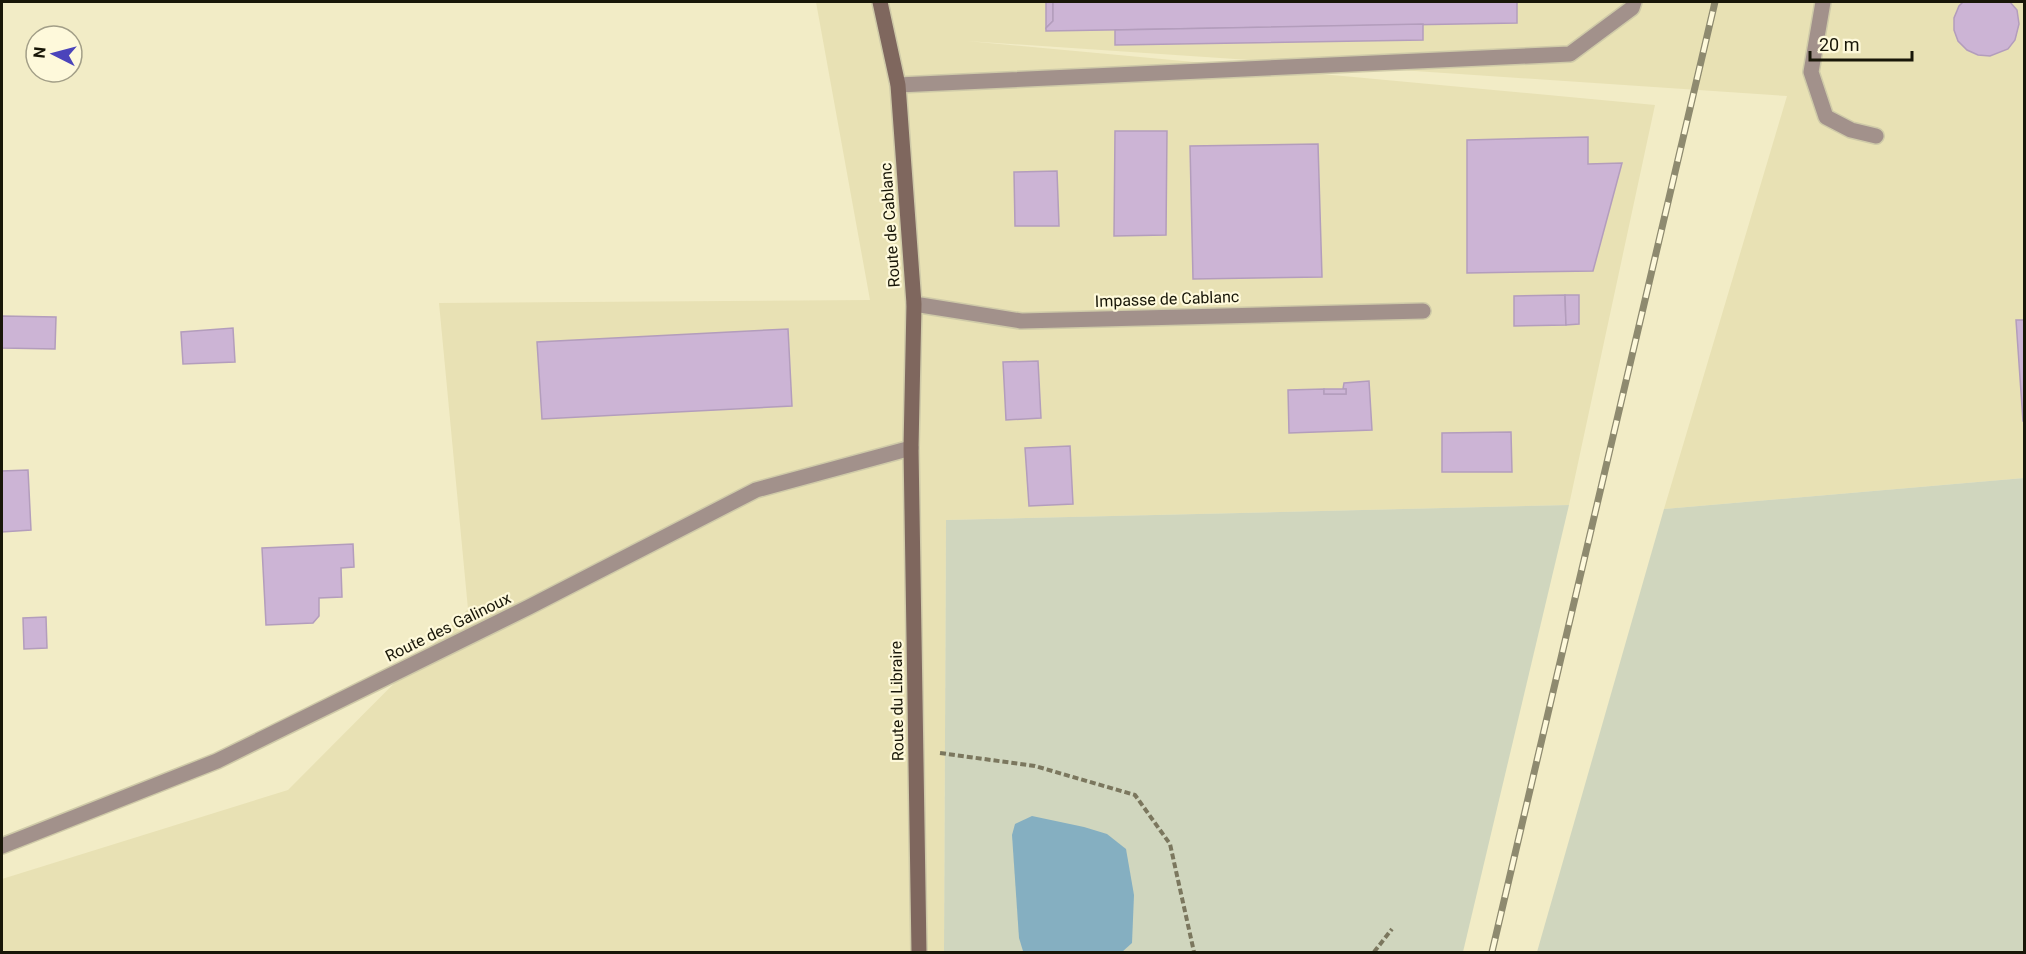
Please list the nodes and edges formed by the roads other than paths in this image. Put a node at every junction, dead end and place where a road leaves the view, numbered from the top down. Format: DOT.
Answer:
graph roads {
  1 [pos="879,2"];
  2 [pos="1634,2"];
  3 [pos="1823,2"];
  4 [pos="898,85"];
  5 [pos="1876,136"];
  6 [pos="914,304"];
  7 [pos="1423,310"];
  8 [pos="911,448"];
  9 [pos="2,846"];
  10 [pos="919,952"];
  1 -- 4 [label="main road, Route de Cablanc"];
  2 -- 4 [label="street"];
  3 -- 5 [label="street"];
  4 -- 6 [label="main road, Route de Cablanc"];
  6 -- 7 [label="street, Impasse de Cablanc"];
  6 -- 8 [label="main road, Route de Cablanc"];
  8 -- 9 [label="street, Route des Galinoux"];
  8 -- 10 [label="main road, Route du Libraire"];
}
